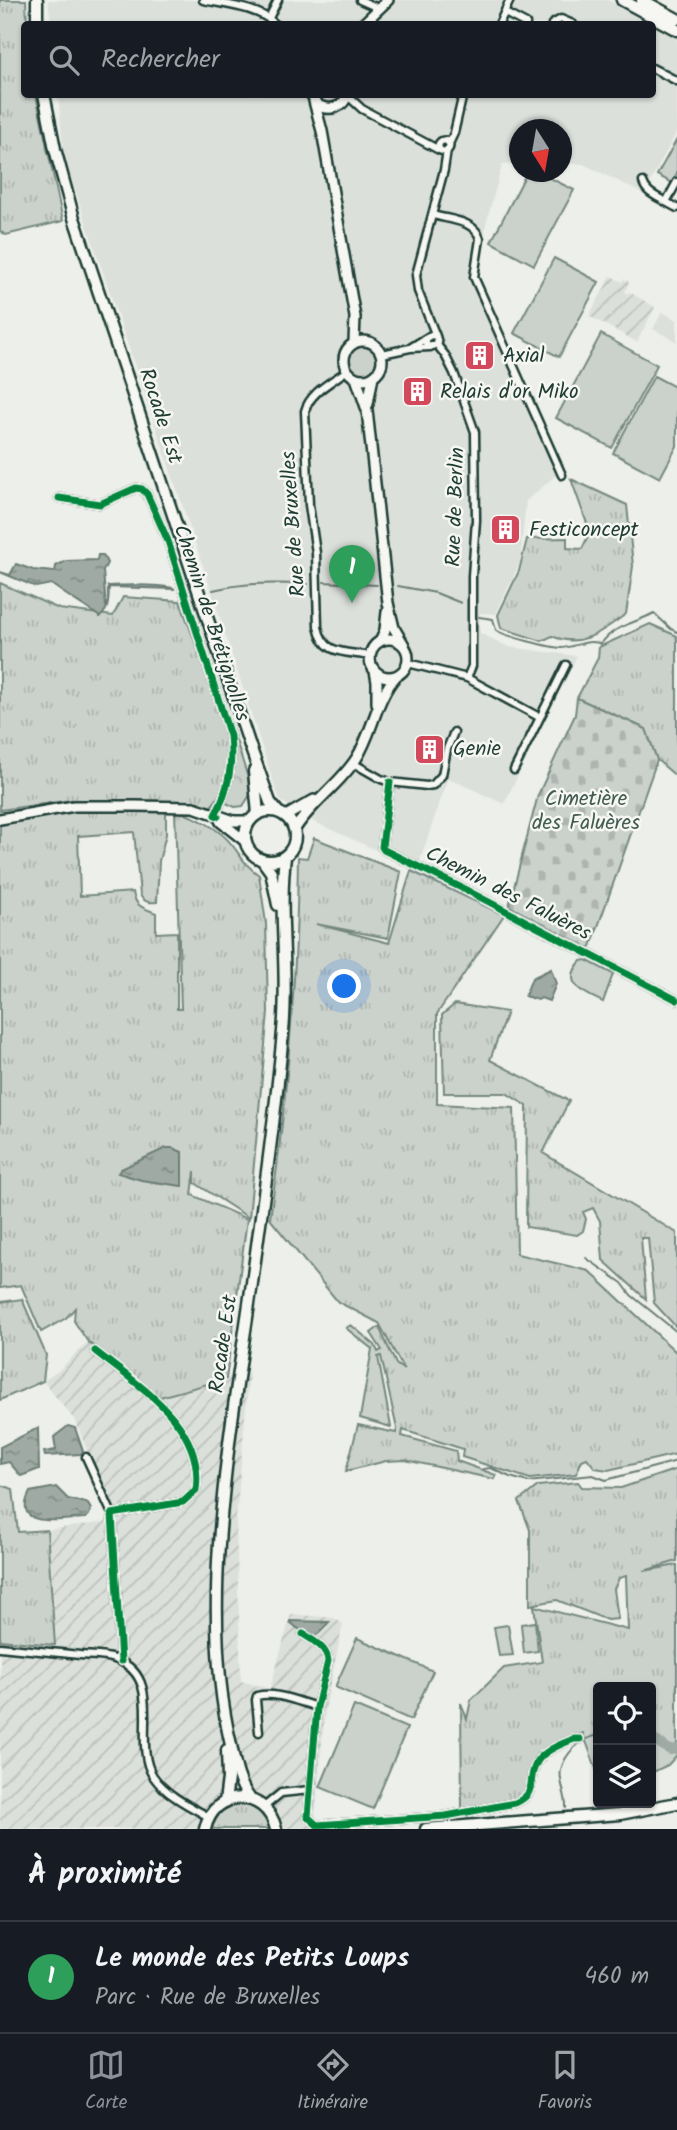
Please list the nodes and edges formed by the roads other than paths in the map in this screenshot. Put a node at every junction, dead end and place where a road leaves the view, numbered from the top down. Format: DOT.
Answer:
graph roads {
  1 [pos="37,0"];
  2 [pos="203,0"];
  3 [pos="278,0"];
  4 [pos="360,0"];
  5 [pos="388,0"];
  6 [pos="510,0"];
  7 [pos="622,0"];
  8 [pos="642,0"];
  9 [pos="378,8"];
  10 [pos="505,13"];
  11 [pos="268,18"];
  12 [pos="677,19"];
  13 [pos="37,21"];
  14 [pos="272,21"];
  15 [pos="366,21"];
  16 [pos="501,21"];
  17 [pos="520,21"];
  18 [pos="677,30"];
  19 [pos="656,70"];
  20 [pos="677,81"];
  21 [pos="45,98"];
  22 [pos="312,98"];
  23 [pos="346,98"];
  24 [pos="462,98"];
  25 [pos="331,109"];
  26 [pos="322,131"];
  27 [pos="443,146"];
  28 [pos="643,181"];
  29 [pos="677,181"];
  30 [pos="666,202"];
  31 [pos="677,208"];
  32 [pos="433,215"];
  33 [pos="355,317"];
  34 [pos="430,321"];
  35 [pos="436,336"];
  36 [pos="427,338"];
  37 [pos="369,341"];
  38 [pos="354,342"];
  39 [pos="434,346"];
  40 [pos="410,348"];
  41 [pos="382,354"];
  42 [pos="346,370"];
  43 [pos="373,376"];
  44 [pos="356,378"];
  45 [pos="367,410"];
  46 [pos="562,474"];
  47 [pos="59,498"];
  48 [pos="388,603"];
  49 [pos="381,640"];
  50 [pos="404,645"];
  51 [pos="370,656"];
  52 [pos="408,663"];
  53 [pos="566,665"];
  54 [pos="375,671"];
  55 [pos="396,676"];
  56 [pos="467,678"];
  57 [pos="376,708"];
  58 [pos="539,717"];
  59 [pos="454,732"];
  60 [pos="250,746"];
  61 [pos="354,763"];
  62 [pos="514,770"];
  63 [pos="390,782"];
  64 [pos="321,796"];
  65 [pos="282,814"];
  66 [pos="217,815"];
  67 [pos="0,818"];
  68 [pos="253,818"];
  69 [pos="295,829"];
  70 [pos="245,841"];
  71 [pos="285,857"];
  72 [pos="263,860"];
  73 [pos="285,965"];
  74 [pos="677,1000"];
  75 [pos="95,1351"];
  76 [pos="86,1457"];
  77 [pos="112,1514"];
  78 [pos="303,1634"];
  79 [pos="0,1647"];
  80 [pos="121,1661"];
  81 [pos="317,1707"];
  82 [pos="227,1728"];
  83 [pos="258,1732"];
  84 [pos="580,1739"];
  85 [pos="310,1790"];
  86 [pos="250,1799"];
  87 [pos="225,1802"];
  88 [pos="677,1803"];
  89 [pos="264,1807"];
  90 [pos="677,1809"];
  91 [pos="209,1817"];
  92 [pos="472,1827"];
  93 [pos="497,1828"];
  94 [pos="205,1829"];
  95 [pos="277,1829"];
  96 [pos="426,1829"];
  97 [pos="484,1829"];
  1 -- 13 [label="main road"];
  2 -- 11 [label="street"];
  3 -- 11 [label="street"];
  4 -- 9 [label="street"];
  5 -- 9 [label="street"];
  6 -- 10 [label="street"];
  7 -- 18 [label="main road"];
  8 -- 12 [label="main road"];
  9 -- 15 [label="street"];
  10 -- 16 [label="street"];
  10 -- 17 [label="street"];
  11 -- 14 [label="street"];
  19 -- 20 [label="street"];
  21 -- 60 [label="main road, Rocade Est"];
  22 -- 25 [label="street"];
  22 -- 26 [label="street"];
  23 -- 25 [label="street"];
  23 -- 27 [label="street"];
  24 -- 27 [label="street"];
  25 -- 26 [label="street"];
  26 -- 33 [label="street"];
  27 -- 32 [label="street"];
  28 -- 30 [label="street"];
  29 -- 30 [label="street"];
  30 -- 31 [label="street"];
  32 -- 34 [label="street"];
  32 -- 46 [label="street"];
  33 -- 37 [label="street"];
  33 -- 38 [label="street"];
  34 -- 35 [label="street"];
  34 -- 36 [label="street"];
  35 -- 36 [label="street"];
  35 -- 39 [label="street"];
  36 -- 39 [label="street, Rue de Berlin"];
  36 -- 40 [label="street"];
  37 -- 38 [label="street"];
  37 -- 41 [label="street"];
  38 -- 42 [label="street"];
  39 -- 40 [label="street"];
  39 -- 56 [label="street, Rue de Berlin"];
  40 -- 41 [label="street"];
  41 -- 43 [label="street"];
  42 -- 44 [label="street"];
  42 -- 51 [label="street, Rue de Bruxelles"];
  43 -- 44 [label="street"];
  43 -- 45 [label="street"];
  44 -- 45 [label="street"];
  45 -- 48 [label="street"];
  47 -- 66 [label="street, Chemin de Brétignolles"];
  48 -- 49 [label="street"];
  48 -- 50 [label="street"];
  49 -- 50 [label="street"];
  49 -- 51 [label="street"];
  50 -- 52 [label="street"];
  51 -- 54 [label="street"];
  52 -- 55 [label="street"];
  52 -- 56 [label="street"];
  53 -- 58 [label="street"];
  54 -- 55 [label="street"];
  54 -- 57 [label="street"];
  55 -- 57 [label="street"];
  56 -- 58 [label="street"];
  57 -- 61 [label="street"];
  58 -- 62 [label="street"];
  59 -- 63 [label="street"];
  60 -- 65 [label="main road, Rocade Est"];
  60 -- 68 [label="main road, Rocade Est"];
  61 -- 63 [label="street"];
  61 -- 64 [label="street"];
  63 -- 74 [label="street, Chemin des Faluères"];
  64 -- 65 [label="street"];
  64 -- 69 [label="street"];
  65 -- 68 [label="main road"];
  65 -- 69 [label="main road"];
  66 -- 67 [label="street"];
  66 -- 68 [label="street"];
  66 -- 70 [label="street"];
  68 -- 70 [label="main road"];
  69 -- 71 [label="main road"];
  70 -- 72 [label="main road"];
  71 -- 72 [label="main road"];
  71 -- 73 [label="main road, Rocade Est"];
  72 -- 73 [label="main road, Rocade Est"];
  73 -- 82 [label="main road, Rocade Est"];
  75 -- 77 [label="street"];
  76 -- 77 [label="street"];
  77 -- 80 [label="street"];
  78 -- 81 [label="street"];
  79 -- 80 [label="street"];
  80 -- 91 [label="street"];
  81 -- 83 [label="street"];
  81 -- 85 [label="street"];
  82 -- 86 [label="main road"];
  82 -- 87 [label="main road"];
  84 -- 85 [label="street"];
  85 -- 89 [label="street"];
  86 -- 87 [label="main road"];
  86 -- 89 [label="main road"];
  87 -- 91 [label="main road"];
  88 -- 92 [label="main road"];
  89 -- 95 [label="main road"];
  90 -- 93 [label="main road"];
  91 -- 94 [label="main road"];
  92 -- 96 [label="main road"];
  93 -- 97 [label="main road"];
}
